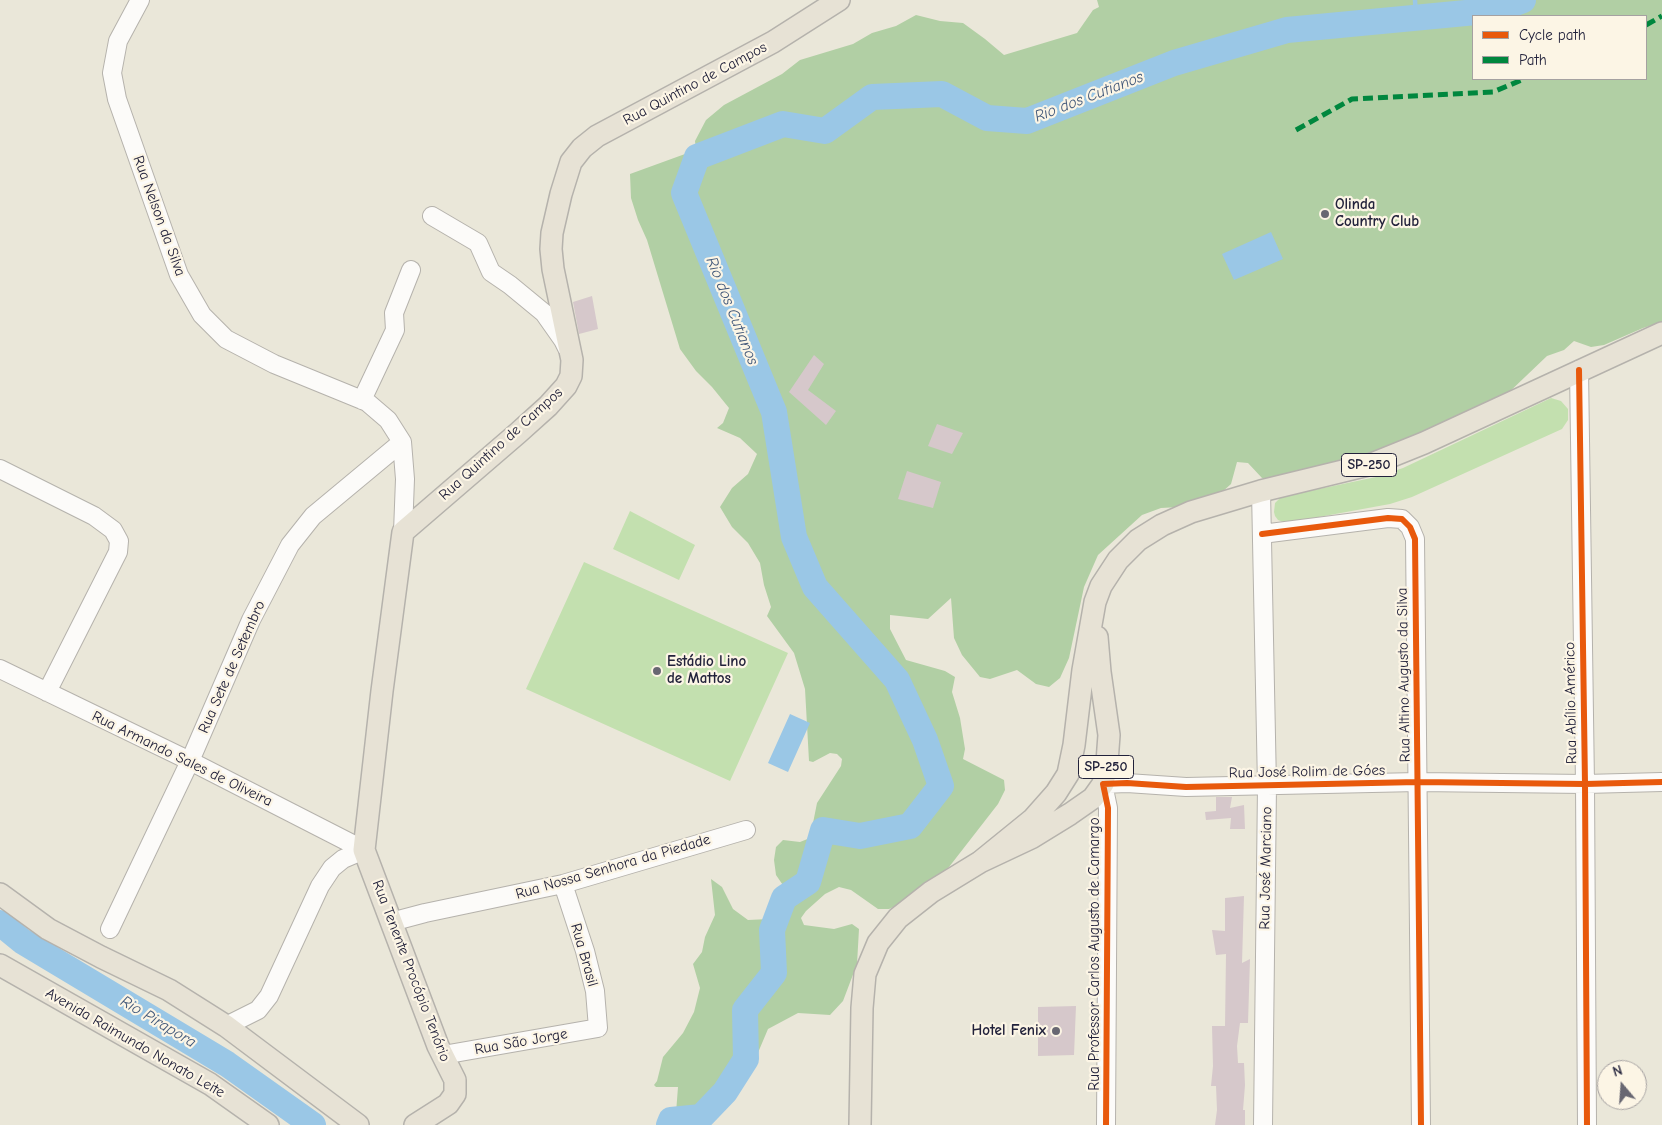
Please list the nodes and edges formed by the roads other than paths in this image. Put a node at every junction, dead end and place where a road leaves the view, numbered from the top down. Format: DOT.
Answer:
graph roads {
  1 [pos="140,0"];
  2 [pos="839,0"];
  3 [pos="432,216"];
  4 [pos="411,270"];
  5 [pos="1662,333"];
  6 [pos="572,360"];
  7 [pos="1579,370"];
  8 [pos="362,400"];
  9 [pos="402,442"];
  10 [pos="0,469"];
  11 [pos="1262,491"];
  12 [pos="403,532"];
  13 [pos="1262,534"];
  14 [pos="1095,602"];
  15 [pos="0,669"];
  16 [pos="47,692"];
  17 [pos="190,761"];
  18 [pos="1066,778"];
  19 [pos="1418,782"];
  20 [pos="1662,782"];
  21 [pos="1103,784"];
  22 [pos="1585,784"];
  23 [pos="1266,786"];
  24 [pos="1088,802"];
  25 [pos="746,830"];
  26 [pos="1107,835"];
  27 [pos="364,850"];
  28 [pos="980,862"];
  29 [pos="563,884"];
  30 [pos="0,894"];
  31 [pos="391,922"];
  32 [pos="110,929"];
  33 [pos="0,965"];
  34 [pos="226,1026"];
  35 [pos="598,1028"];
  36 [pos="443,1055"];
  37 [pos="858,1122"];
  38 [pos="268,1125"];
  39 [pos="358,1125"];
  40 [pos="414,1125"];
  41 [pos="1106,1125"];
  42 [pos="1263,1125"];
  43 [pos="1421,1125"];
  44 [pos="1587,1125"];
  1 -- 8 [label="street, Rua Nelson da Silva"];
  2 -- 6 [label="main road, Rua Quintino de Campos"];
  3 -- 6 [label="street"];
  4 -- 8 [label="street"];
  5 -- 7 [label="main road, SP-250"];
  6 -- 12 [label="main road, Rua Quintino de Campos"];
  7 -- 11 [label="main road, SP-250"];
  7 -- 22 [label="street, Rua Abílio Américo"];
  8 -- 9 [label="street, Rua Nelson da Silva"];
  9 -- 12 [label="street, Rua Nelson da Silva"];
  9 -- 17 [label="street, Rua Sete de Setembro"];
  10 -- 16 [label="street"];
  11 -- 13 [label="street, Rua José Marciano"];
  11 -- 14 [label="main road, SP-250"];
  12 -- 27 [label="main road"];
  13 -- 19 [label="street, Rua Altino Augusto da Silva"];
  13 -- 23 [label="street, Rua José Marciano"];
  14 -- 18 [label="main road, SP-250"];
  14 -- 21 [label="main road, SP-250"];
  15 -- 16 [label="street, Rua Armando Sales de Oliveira"];
  16 -- 17 [label="street, Rua Armando Sales de Oliveira"];
  17 -- 27 [label="street, Rua Armando Sales de Oliveira"];
  17 -- 32 [label="street, Rua Sete de Setembro"];
  18 -- 21 [label="main road"];
  18 -- 24 [label="main road"];
  18 -- 28 [label="main road, SP-250"];
  19 -- 22 [label="street, Rua José Rolim de Góes"];
  19 -- 23 [label="street, Rua José Rolim de Góes"];
  19 -- 43 [label="street, Rua Altino Augusto da Silva"];
  20 -- 22 [label="street, Rua José Rolim de Góes"];
  21 -- 23 [label="street, Rua José Rolim de Góes"];
  21 -- 24 [label="main road, SP-250"];
  21 -- 26 [label="street, Rua Professor Carlos Augusto de Camargo"];
  22 -- 44 [label="street, Rua Abílio Américo"];
  23 -- 42 [label="street, Rua José Marciano"];
  24 -- 26 [label="street"];
  24 -- 28 [label="main road, SP-250"];
  25 -- 29 [label="street, Rua Nossa Senhora da Piedade"];
  26 -- 41 [label="street, Rua Professor Carlos Augusto de Camargo"];
  27 -- 31 [label="main road, Rua Tenente Procópio Tenório"];
  27 -- 34 [label="street"];
  28 -- 37 [label="main road, SP-250"];
  29 -- 31 [label="street, Rua Nossa Senhora da Piedade"];
  29 -- 35 [label="street, Rua Brasil"];
  30 -- 34 [label="main road"];
  31 -- 36 [label="main road, Rua Tenente Procópio Tenório"];
  33 -- 38 [label="main road, Avenida Raimundo Nonato Leite"];
  34 -- 39 [label="main road"];
  35 -- 36 [label="street, Rua São Jorge"];
  36 -- 40 [label="main road, Rua Tenente Procópio Tenório"];
}
